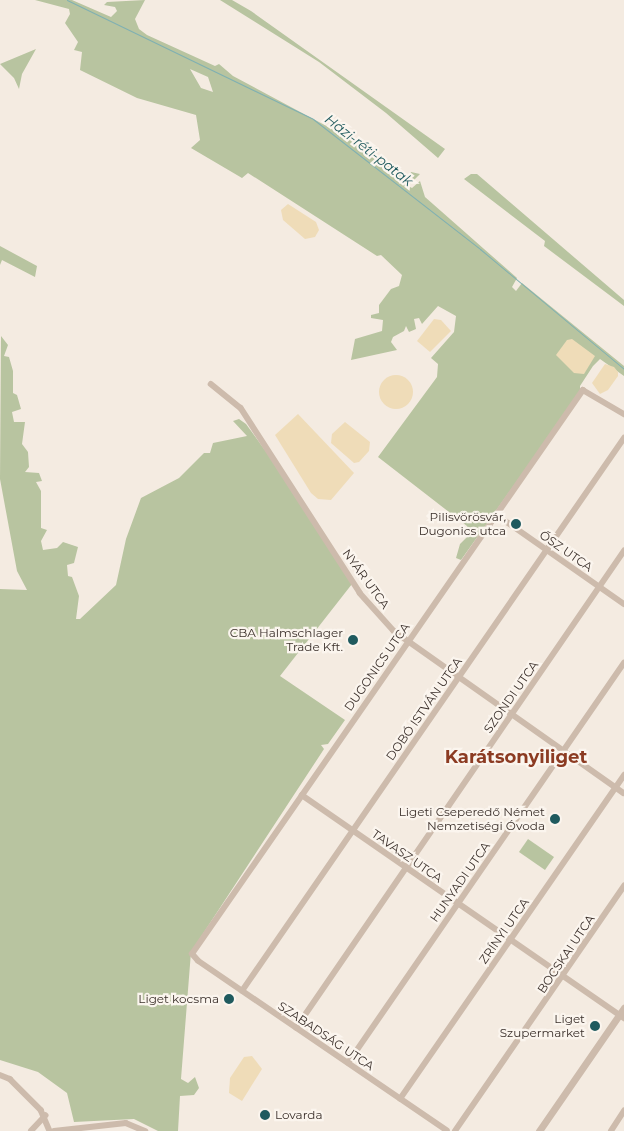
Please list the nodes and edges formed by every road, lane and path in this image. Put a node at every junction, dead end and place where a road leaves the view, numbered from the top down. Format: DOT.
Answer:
graph roads {
  1 [pos="211,384"];
  2 [pos="624,414"];
  3 [pos="624,438"];
  4 [pos="497,515"];
  5 [pos="547,550"];
  6 [pos="624,551"];
  7 [pos="600,587"];
  8 [pos="624,604"];
  9 [pos="406,642"];
  10 [pos="624,663"];
  11 [pos="458,678"];
  12 [pos="511,714"];
  13 [pos="563,750"];
  14 [pos="624,775"];
  15 [pos="616,787"];
  16 [pos="624,793"];
  17 [pos="302,795"];
  18 [pos="352,830"];
  19 [pos="405,867"];
  20 [pos="624,886"];
  21 [pos="458,904"];
  22 [pos="510,940"];
  23 [pos="193,958"];
  24 [pos="563,976"];
  25 [pos="242,991"];
  26 [pos="624,1008"];
  27 [pos="622,1016"];
  28 [pos="296,1028"];
  29 [pos="348,1064"];
  30 [pos="0,1075"];
  31 [pos="400,1099"];
  32 [pos="624,1111"];
  33 [pos="45,1116"];
  34 [pos="31,1131"];
  35 [pos="52,1131"];
  36 [pos="145,1131"];
  37 [pos="446,1131"];
  38 [pos="455,1131"];
  39 [pos="539,1131"];
  40 [pos="611,1131"];
  1 -- 9 [label="street, NYÁR UTCA"];
  2 -- 4 [label="street, DUGONICS UTCA"];
  3 -- 5 [label="street, DOBÓ ISTVÁN UTCA"];
  4 -- 5 [label="street, ŐSZ UTCA"];
  4 -- 9 [label="street, DUGONICS UTCA"];
  5 -- 7 [label="street, ŐSZ UTCA"];
  5 -- 11 [label="street, DOBÓ ISTVÁN UTCA"];
  6 -- 7 [label="street, SZONDI UTCA"];
  7 -- 8 [label="street, ŐSZ UTCA"];
  7 -- 12 [label="street, SZONDI UTCA"];
  9 -- 11 [label="street, NYÁR UTCA"];
  9 -- 17 [label="street, DUGONICS UTCA"];
  10 -- 13 [label="street, HUNYADI UTCA"];
  11 -- 12 [label="street, NYÁR UTCA"];
  11 -- 18 [label="street, DOBÓ ISTVÁN UTCA"];
  12 -- 13 [label="street, NYÁR UTCA"];
  12 -- 19 [label="street, SZONDI UTCA"];
  13 -- 15 [label="street, NYÁR UTCA"];
  13 -- 21 [label="street, HUNYADI UTCA"];
  14 -- 15 [label="street, ZRÍNYI UTCA"];
  15 -- 16 [label="street, NYÁR UTCA"];
  15 -- 22 [label="street, ZRÍNYI UTCA"];
  17 -- 18 [label="street, TAVASZ UTCA"];
  17 -- 23 [label="street, DUGONICS UTCA"];
  18 -- 19 [label="street, TAVASZ UTCA"];
  18 -- 25 [label="street, DOBÓ ISTVÁN UTCA"];
  19 -- 21 [label="street, TAVASZ UTCA"];
  19 -- 28 [label="street, SZONDI UTCA"];
  20 -- 24 [label="street, BOCSKAI UTCA"];
  21 -- 22 [label="street, TAVASZ UTCA"];
  21 -- 29 [label="street, HUNYADI UTCA"];
  22 -- 24 [label="street, TAVASZ UTCA"];
  22 -- 31 [label="street, ZRÍNYI UTCA"];
  23 -- 25 [label="street, SZABADSÁG UTCA"];
  24 -- 27 [label="street, TAVASZ UTCA"];
  24 -- 38 [label="street, BOCSKAI UTCA"];
  25 -- 28 [label="street, SZABADSÁG UTCA"];
  26 -- 27 [label="street"];
  27 -- 39 [label="street"];
  28 -- 29 [label="street, SZABADSÁG UTCA"];
  29 -- 31 [label="street, SZABADSÁG UTCA"];
  30 -- 33 [label="street"];
  31 -- 37 [label="street, SZABADSÁG UTCA"];
  32 -- 40 [label="street"];
  33 -- 34 [label="street"];
  33 -- 35 [label="street"];
  35 -- 36 [label="street"];
}
